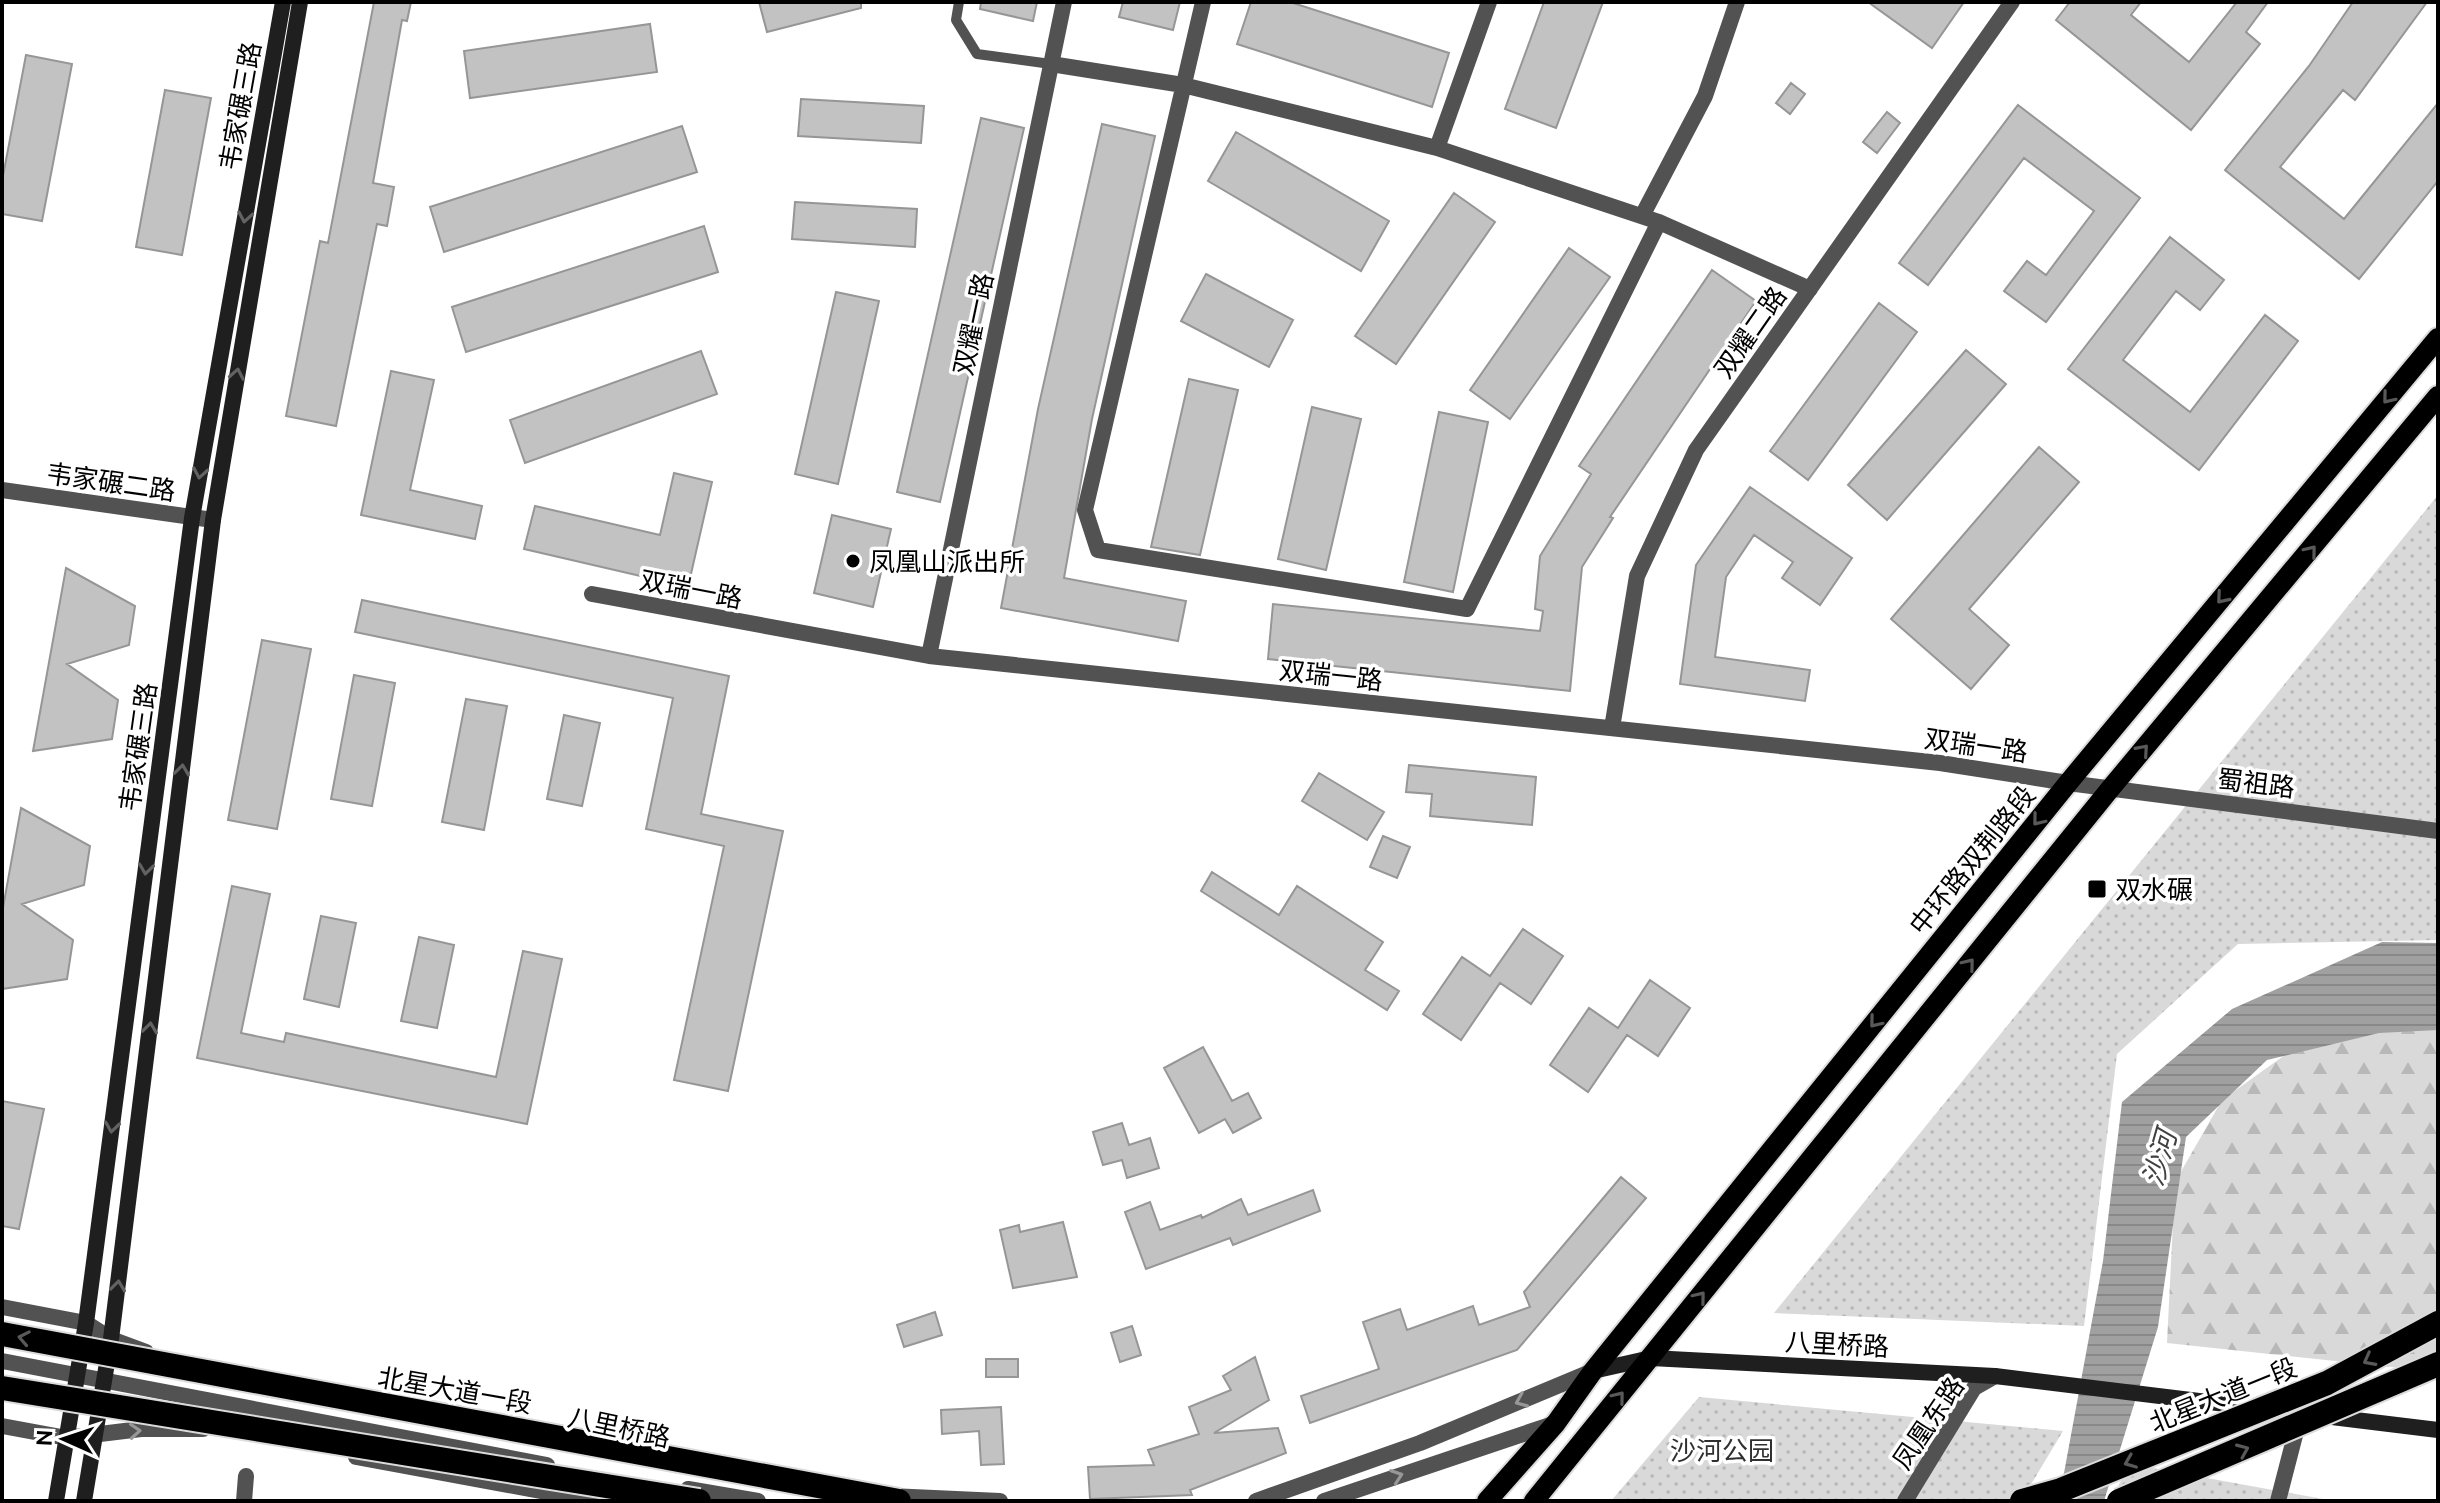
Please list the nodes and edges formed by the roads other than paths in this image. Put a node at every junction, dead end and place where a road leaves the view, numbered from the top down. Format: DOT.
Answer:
graph roads {
  1 [pos="283,2"];
  2 [pos="300,2"];
  3 [pos="959,2"];
  4 [pos="1064,2"];
  5 [pos="1203,2"];
  6 [pos="1489,2"];
  7 [pos="1737,2"];
  8 [pos="2012,2"];
  9 [pos="1051,64"];
  10 [pos="1183,85"];
  11 [pos="1437,148"];
  12 [pos="1642,216"];
  13 [pos="1659,222"];
  14 [pos="1810,289"];
  15 [pos="2438,338"];
  16 [pos="2438,396"];
  17 [pos="2,490"];
  18 [pos="192,518"];
  19 [pos="213,520"];
  20 [pos="592,594"];
  21 [pos="929,656"];
  22 [pos="1612,728"];
  23 [pos="2068,783"];
  24 [pos="2110,789"];
  25 [pos="2438,831"];
  26 [pos="2,1307"];
  27 [pos="86,1323"];
  28 [pos="2438,1323"];
  29 [pos="2,1334"];
  30 [pos="111,1339"];
  31 [pos="1651,1358"];
  32 [pos="2,1361"];
  33 [pos="2438,1364"];
  34 [pos="1593,1371"];
  35 [pos="77,1375"];
  36 [pos="1995,1376"];
  37 [pos="104,1381"];
  38 [pos="2,1388"];
  39 [pos="2301,1414"];
  40 [pos="1556,1423"];
  41 [pos="2,1426"];
  42 [pos="2438,1430"];
  43 [pos="95,1434"];
  44 [pos="67,1438"];
  45 [pos="246,1476"];
  46 [pos="56,1501"];
  47 [pos="84,1501"];
  48 [pos="244,1501"];
  49 [pos="595,1501"];
  50 [pos="699,1501"];
  51 [pos="758,1501"];
  52 [pos="899,1501"];
  53 [pos="1000,1501"];
  54 [pos="1256,1501"];
  55 [pos="1324,1501"];
  56 [pos="1487,1501"];
  57 [pos="1534,1501"];
  58 [pos="1905,1501"];
  59 [pos="2022,1501"];
  60 [pos="2119,1501"];
  61 [pos="2278,1501"];
  1 -- 18 [label="main road, 韦家碾三路, one-way"];
  19 -- 2 [label="main road, 韦家碾三路, one-way"];
  3 -- 9 [label="lane"];
  4 -- 9 [label="street, 双耀一路"];
  5 -- 10 [label="street"];
  6 -- 11 [label="street"];
  7 -- 12 [label="street"];
  8 -- 14 [label="street, 双耀二路"];
  9 -- 10 [label="street"];
  9 -- 21 [label="street, 双耀一路"];
  10 -- 11 [label="street"];
  10 -- 13 [label="street"];
  11 -- 12 [label="street"];
  12 -- 13 [label="street"];
  13 -- 14 [label="street"];
  14 -- 22 [label="street, 双耀二路"];
  15 -- 23 [label="main road, 中环路双荆路段, one-way"];
  24 -- 16 [label="main road, one-way"];
  17 -- 18 [label="street, 韦家碾二路"];
  18 -- 19 [label="street, 韦家碾二路"];
  18 -- 27 [label="main road, 韦家碾三路, one-way"];
  30 -- 19 [label="main road, 韦家碾三路, one-way"];
  20 -- 21 [label="street, 双瑞一路"];
  21 -- 22 [label="street, 双瑞一路"];
  22 -- 23 [label="street, 双瑞一路"];
  23 -- 24 [label="street, 蜀祖路"];
  23 -- 34 [label="main road, 中环路双荆路段, one-way"];
  24 -- 25 [label="street, 蜀祖路"];
  31 -- 24 [label="main road, one-way"];
  26 -- 27 [label="street, 八里桥路"];
  27 -- 30 [label="street, 八里桥路"];
  27 -- 35 [label="main road, 韦家碾三路"];
  28 -- 59 [label="highway, 北星大道一段, one-way, bridge"];
  52 -- 29 [label="highway, 北星大道一段, one-way, bridge"];
  30 -- 37 [label="main road, 韦家碾三路"];
  30 -- 53 [label="street, 八里桥路"];
  31 -- 34 [label="main road, 八里桥路"];
  31 -- 36 [label="main road, 八里桥路"];
  57 -- 31 [label="main road, one-way"];
  32 -- 35 [label="street, 八里桥路"];
  60 -- 33 [label="highway, one-way, bridge"];
  34 -- 40 [label="main road, 中环路双荆路段"];
  34 -- 54 [label="street, 八里桥路, one-way"];
  35 -- 37 [label="street, 八里桥路"];
  35 -- 44 [label="main road, 韦家碾三路"];
  36 -- 39 [label="main road, 八里桥路"];
  36 -- 58 [label="street, 凤凰东路"];
  37 -- 43 [label="main road, 韦家碾三路"];
  37 -- 51 [label="street, 八里桥路"];
  38 -- 50 [label="highway, bridge"];
  39 -- 42 [label="main road, 八里桥路"];
  39 -- 61 [label="street"];
  55 -- 40 [label="street, one-way"];
  40 -- 56 [label="main road, 中环路双荆路段"];
  41 -- 44 [label="street"];
  43 -- 44 [label="street"];
  43 -- 47 [label="main road, 韦家碾三路"];
  43 -- 49 [label="street, one-way"];
  44 -- 46 [label="main road, 韦家碾三路"];
  45 -- 48 [label="street"];
}
